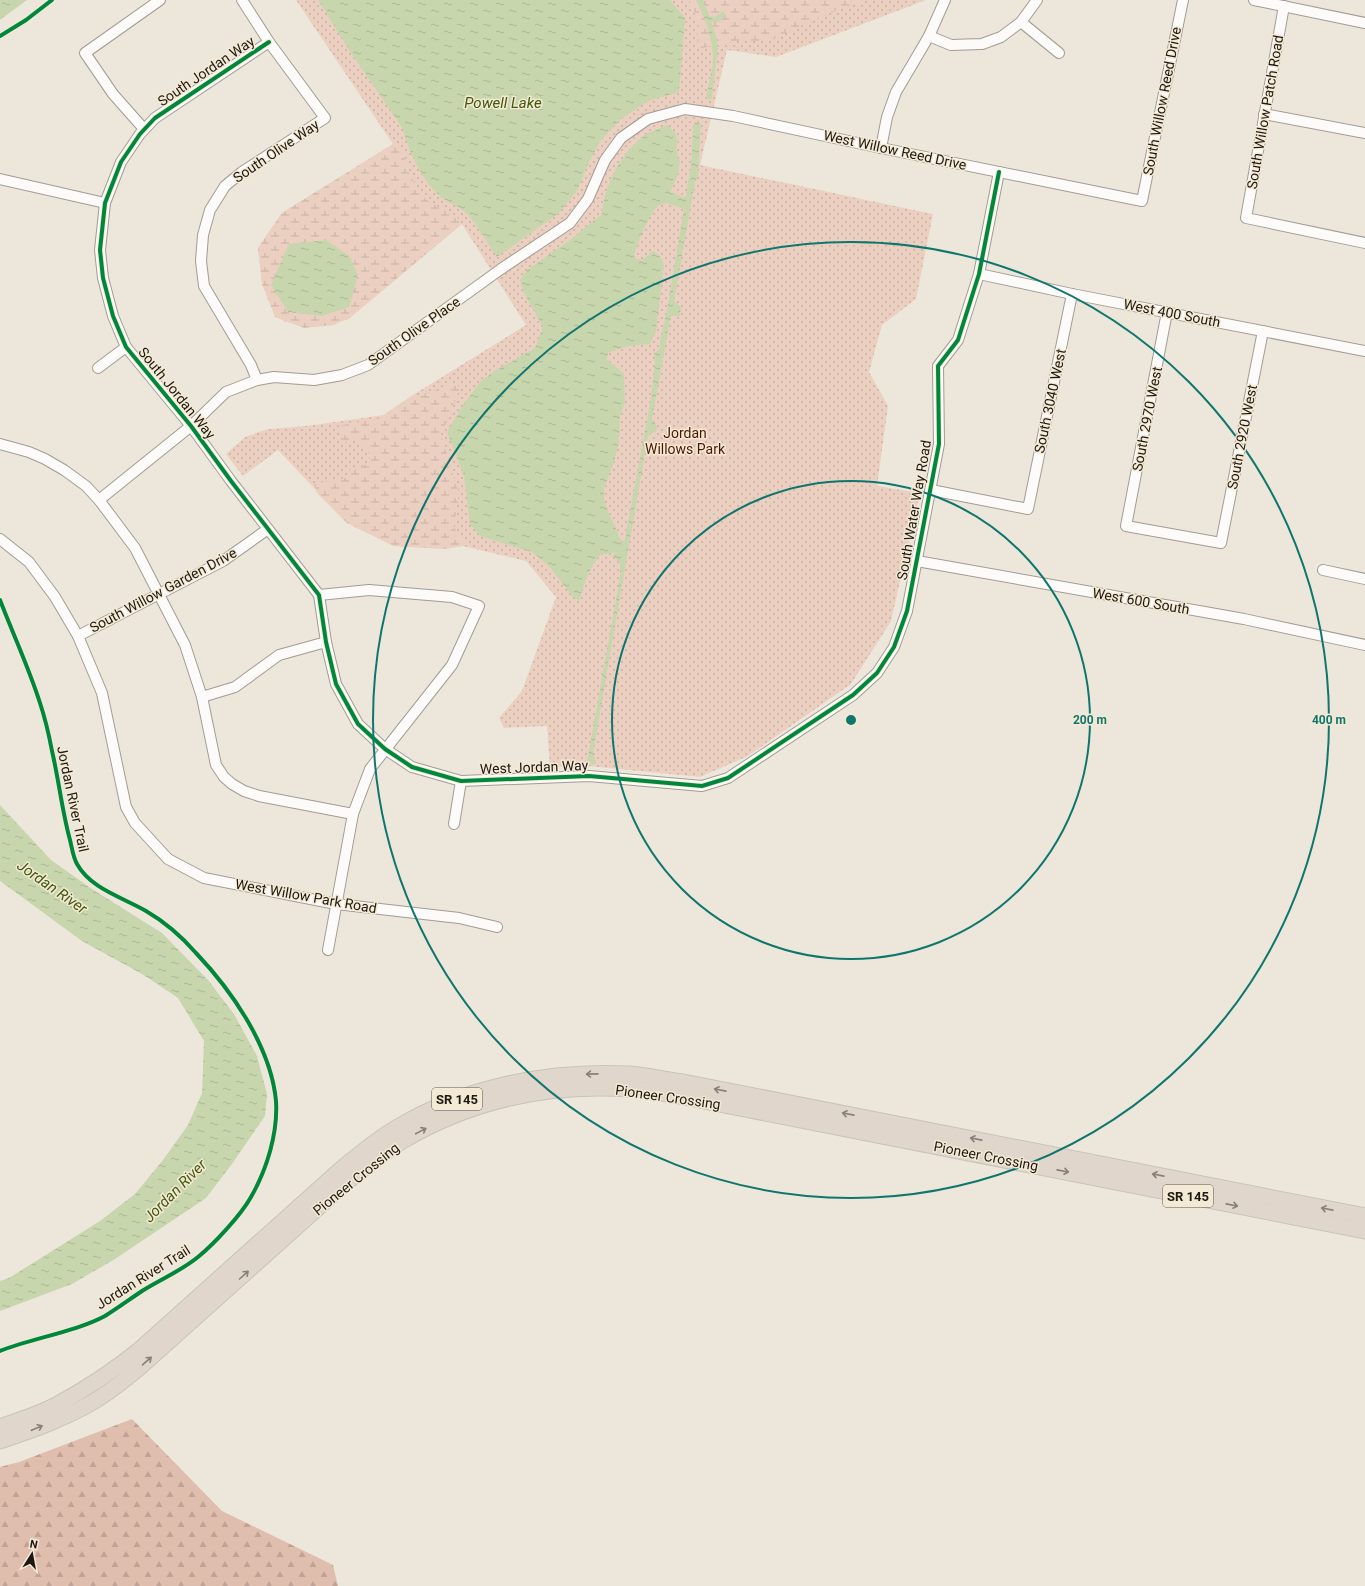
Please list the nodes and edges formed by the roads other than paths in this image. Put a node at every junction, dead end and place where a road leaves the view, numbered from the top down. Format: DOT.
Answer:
graph roads {
  1 [pos="160,0"];
  2 [pos="242,0"];
  3 [pos="945,0"];
  4 [pos="1036,0"];
  5 [pos="1183,0"];
  6 [pos="1254,0"];
  7 [pos="1284,6"];
  8 [pos="1021,22"];
  9 [pos="1365,23"];
  10 [pos="929,36"];
  11 [pos="269,42"];
  12 [pos="1059,54"];
  13 [pos="1264,114"];
  14 [pos="648,119"];
  15 [pos="144,129"];
  16 [pos="1365,134"];
  17 [pos="881,148"];
  18 [pos="999,172"];
  19 [pos="0,179"];
  20 [pos="1142,201"];
  21 [pos="105,202"];
  22 [pos="1365,243"];
  23 [pos="979,274"];
  24 [pos="1072,294"];
  25 [pos="1167,312"];
  26 [pos="1263,331"];
  27 [pos="126,347"];
  28 [pos="1365,351"];
  29 [pos="98,368"];
  30 [pos="257,380"];
  31 [pos="191,426"];
  32 [pos="0,444"];
  33 [pos="931,490"];
  34 [pos="100,500"];
  35 [pos="268,528"];
  36 [pos="0,539"];
  37 [pos="1221,543"];
  38 [pos="917,561"];
  39 [pos="1323,570"];
  40 [pos="1365,579"];
  41 [pos="158,594"];
  42 [pos="319,595"];
  43 [pos="78,636"];
  44 [pos="326,642"];
  45 [pos="1365,645"];
  46 [pos="202,697"];
  47 [pos="385,749"];
  48 [pos="412,767"];
  49 [pos="728,778"];
  50 [pos="461,781"];
  51 [pos="353,814"];
  52 [pos="454,824"];
  53 [pos="336,904"];
  54 [pos="497,927"];
  55 [pos="328,950"];
  56 [pos="1365,1216"];
  57 [pos="1365,1231"];
  58 [pos="0,1426"];
  59 [pos="0,1441"];
  1 -- 15 [label="street"];
  2 -- 11 [label="street"];
  3 -- 10 [label="street"];
  4 -- 8 [label="street"];
  5 -- 20 [label="street, South Willow Reed Drive"];
  6 -- 7 [label="street"];
  7 -- 9 [label="street"];
  7 -- 13 [label="street, South Willow Patch Road"];
  8 -- 10 [label="street"];
  8 -- 12 [label="street"];
  10 -- 17 [label="street"];
  11 -- 15 [label="street, South Jordan Way"];
  11 -- 30 [label="street, South Olive Way"];
  13 -- 16 [label="street"];
  13 -- 22 [label="street, South Willow Patch Road"];
  14 -- 17 [label="street, West Willow Reed Drive"];
  14 -- 30 [label="street, South Olive Place"];
  15 -- 21 [label="street, South Jordan Way"];
  17 -- 18 [label="street, West Willow Reed Drive"];
  18 -- 20 [label="street, West Willow Reed Drive"];
  18 -- 23 [label="street, South Water Way Road"];
  19 -- 21 [label="street"];
  21 -- 27 [label="street, South Jordan Way"];
  23 -- 24 [label="street, West 400 South"];
  23 -- 33 [label="street, South Water Way Road"];
  24 -- 25 [label="street, West 400 South"];
  24 -- 33 [label="street, South 3040 West"];
  25 -- 26 [label="street, West 400 South"];
  25 -- 37 [label="street, South 2970 West"];
  26 -- 28 [label="street, West 400 South"];
  26 -- 37 [label="street, South 2920 West"];
  27 -- 29 [label="street"];
  27 -- 31 [label="street, South Jordan Way"];
  30 -- 31 [label="street, South Olive Place"];
  31 -- 34 [label="street, South Olive Place"];
  31 -- 35 [label="street, South Jordan Way"];
  32 -- 34 [label="street"];
  33 -- 38 [label="street, South Water Way Road"];
  34 -- 41 [label="street"];
  35 -- 41 [label="street, South Willow Garden Drive"];
  35 -- 42 [label="street, South Jordan Way"];
  36 -- 43 [label="street, West Willow Park Road"];
  38 -- 45 [label="street, West 600 South"];
  38 -- 49 [label="street, South Water Way Road"];
  39 -- 40 [label="street"];
  41 -- 43 [label="street, South Willow Garden Drive"];
  41 -- 46 [label="street"];
  42 -- 44 [label="street, South Jordan Way"];
  42 -- 47 [label="street"];
  43 -- 53 [label="street, West Willow Park Road"];
  44 -- 46 [label="street"];
  44 -- 47 [label="street, South Jordan Way"];
  46 -- 51 [label="street"];
  47 -- 48 [label="street, South Jordan Way"];
  47 -- 51 [label="street"];
  48 -- 50 [label="street, West Jordan Way"];
  49 -- 50 [label="street, West Jordan Way"];
  50 -- 52 [label="street"];
  51 -- 53 [label="street"];
  53 -- 54 [label="street, West Willow Park Road"];
  53 -- 55 [label="street"];
  56 -- 58 [label="highway, Pioneer Crossing / SR 145, one-way"];
  59 -- 57 [label="highway, Pioneer Crossing / SR 145, one-way"];
}
